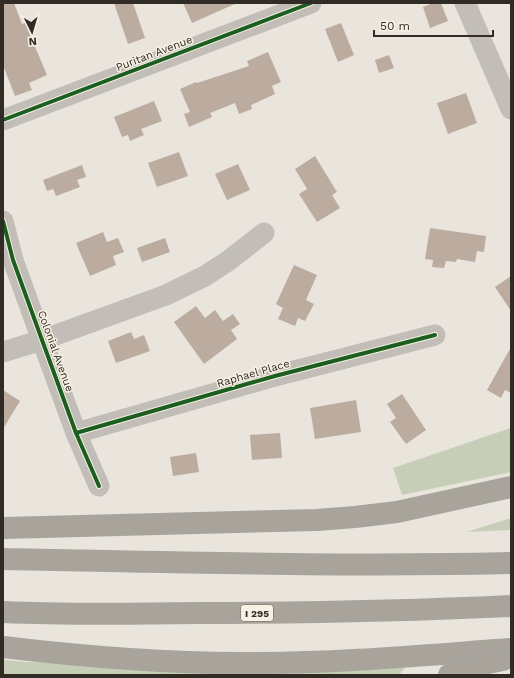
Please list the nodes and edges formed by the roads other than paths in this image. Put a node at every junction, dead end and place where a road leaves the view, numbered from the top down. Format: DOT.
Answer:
graph roads {
  1 [pos="311,3"];
  2 [pos="465,3"];
  3 [pos="511,109"];
  4 [pos="3,120"];
  5 [pos="3,221"];
  6 [pos="264,233"];
  7 [pos="435,335"];
  8 [pos="42,340"];
  9 [pos="3,352"];
  10 [pos="76,433"];
  11 [pos="99,486"];
  12 [pos="511,487"];
  13 [pos="3,528"];
  14 [pos="3,559"];
  15 [pos="511,563"];
  16 [pos="511,606"];
  17 [pos="3,612"];
  18 [pos="3,647"];
  19 [pos="511,649"];
  20 [pos="511,659"];
  21 [pos="449,675"];
  1 -- 4 [label="street, Puritan Avenue"];
  2 -- 3 [label="street"];
  5 -- 8 [label="street, Colonial Avenue"];
  6 -- 8 [label="street"];
  7 -- 10 [label="street, Raphael Place"];
  8 -- 9 [label="street"];
  8 -- 10 [label="street, Colonial Avenue"];
  10 -- 11 [label="street, Colonial Avenue"];
  12 -- 13 [label="highway"];
  14 -- 15 [label="highway"];
  16 -- 17 [label="highway, I 295"];
  18 -- 19 [label="highway"];
  20 -- 21 [label="highway"];
}
